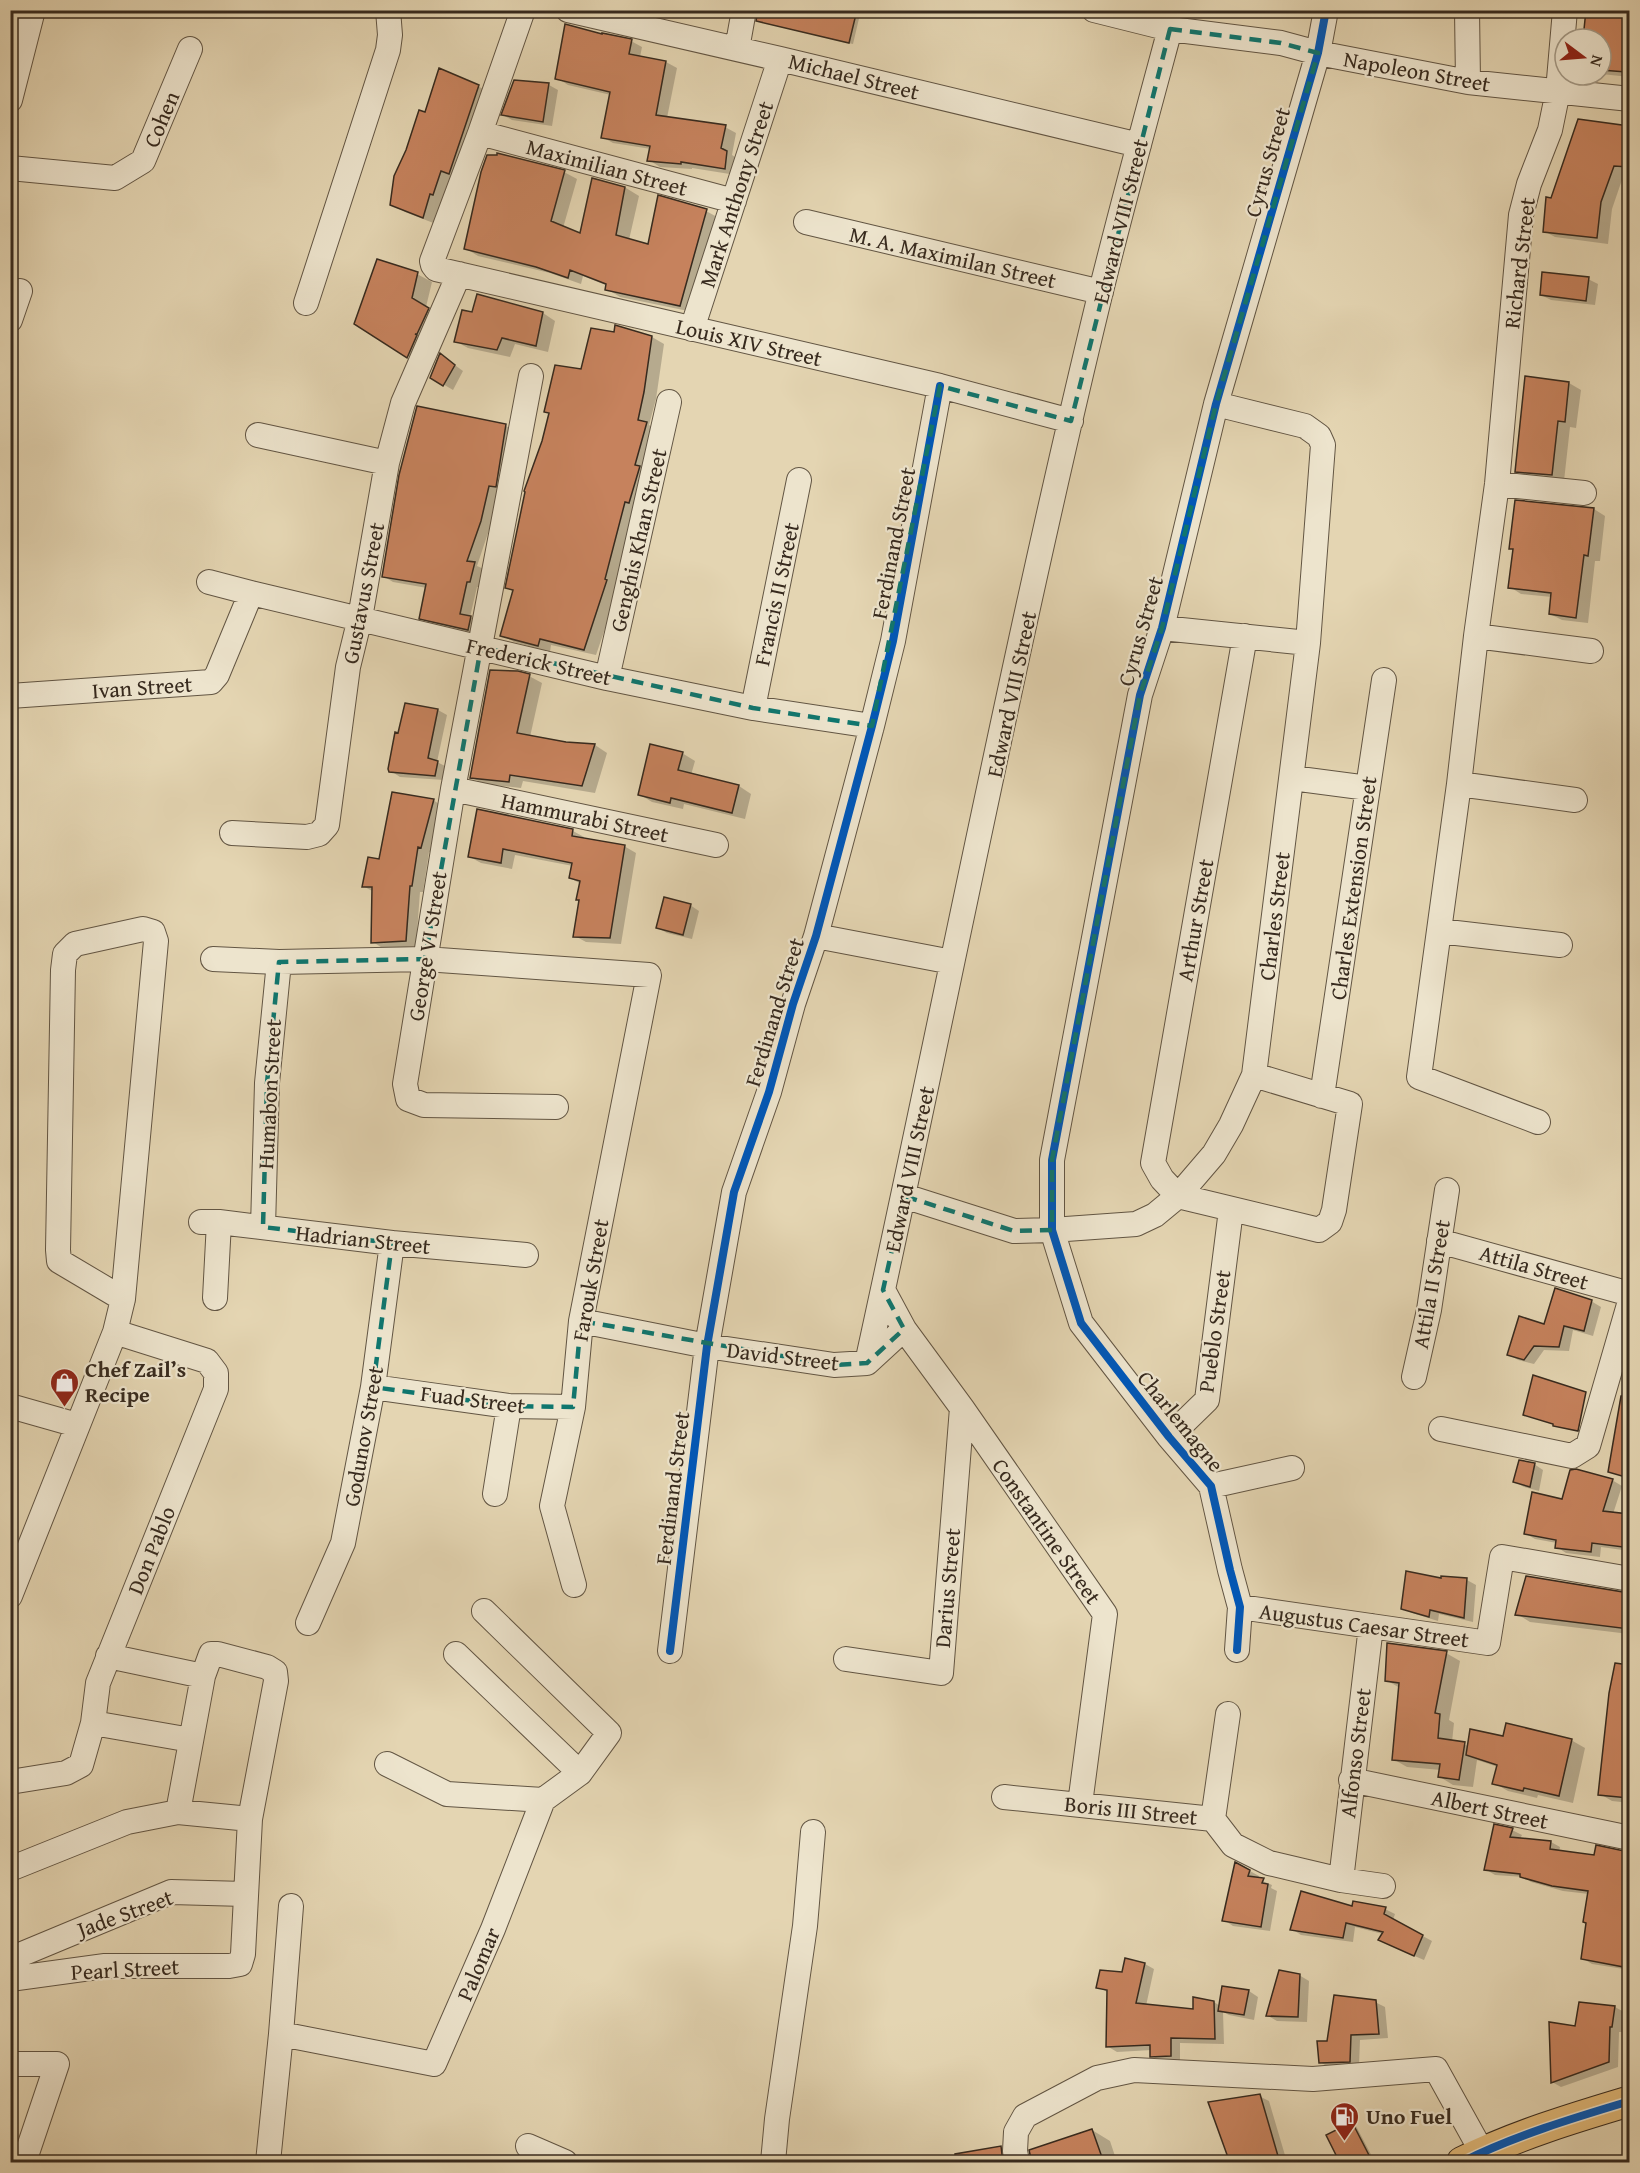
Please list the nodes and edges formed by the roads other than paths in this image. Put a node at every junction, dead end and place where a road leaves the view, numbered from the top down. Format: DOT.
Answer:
graph roads {
  1 [pos="33,10"];
  2 [pos="388,10"];
  3 [pos="523,10"];
  4 [pos="568,10"];
  5 [pos="744,10"];
  6 [pos="1094,10"];
  7 [pos="1326,10"];
  8 [pos="1467,10"];
  9 [pos="1565,10"];
  10 [pos="1170,29"];
  11 [pos="190,49"];
  12 [pos="736,49"];
  13 [pos="1318,53"];
  14 [pos="780,59"];
  15 [pos="1468,82"];
  16 [pos="1558,91"];
  17 [pos="1629,99"];
  18 [pos="10,100"];
  19 [pos="480,133"];
  20 [pos="1139,145"];
  21 [pos="10,168"];
  22 [pos="734,201"];
  23 [pos="806,222"];
  24 [pos="459,274"];
  25 [pos="20,291"];
  26 [pos="1101,292"];
  27 [pos="306,303"];
  28 [pos="10,320"];
  29 [pos="693,329"];
  30 [pos="531,376"];
  31 [pos="940,386"];
  32 [pos="669,402"];
  33 [pos="1216,404"];
  34 [pos="1071,421"];
  35 [pos="258,435"];
  36 [pos="387,463"];
  37 [pos="799,480"];
  38 [pos="1497,484"];
  39 [pos="1584,492"];
  40 [pos="209,582"];
  41 [pos="251,593"];
  42 [pos="360,618"];
  43 [pos="1162,628"];
  44 [pos="1245,636"];
  45 [pos="1476,636"];
  46 [pos="1308,643"];
  47 [pos="481,647"];
  48 [pos="1591,651"];
  49 [pos="607,678"];
  50 [pos="1384,680"];
  51 [pos="10,696"];
  52 [pos="753,708"];
  53 [pos="872,726"];
  54 [pos="1292,778"];
  55 [pos="1459,784"];
  56 [pos="1368,788"];
  57 [pos="453,789"];
  58 [pos="1575,800"];
  59 [pos="232,833"];
  60 [pos="716,845"];
  61 [pos="1439,931"];
  62 [pos="816,936"];
  63 [pos="1560,945"];
  64 [pos="213,959"];
  65 [pos="425,959"];
  66 [pos="279,962"];
  67 [pos="952,962"];
  68 [pos="1254,1076"];
  69 [pos="1322,1096"];
  70 [pos="556,1107"];
  71 [pos="1539,1122"];
  72 [pos="1447,1190"];
  73 [pos="904,1196"];
  74 [pos="1178,1196"];
  75 [pos="1231,1210"];
  76 [pos="263,1227"];
  77 [pos="1052,1230"];
  78 [pos="1439,1241"];
  79 [pos="392,1243"];
  80 [pos="526,1255"];
  81 [pos="883,1290"];
  82 [pos="1629,1294"];
  83 [pos="215,1298"];
  84 [pos="123,1299"];
  85 [pos="1629,1301"];
  86 [pos="581,1321"];
  87 [pos="904,1329"];
  88 [pos="115,1332"];
  89 [pos="707,1346"];
  90 [pos="867,1362"];
  91 [pos="1414,1377"];
  92 [pos="374,1387"];
  93 [pos="10,1406"];
  94 [pos="508,1406"];
  95 [pos="573,1407"];
  96 [pos="962,1408"];
  97 [pos="77,1425"];
  98 [pos="1441,1429"];
  99 [pos="1169,1437"];
  100 [pos="1292,1468"];
  101 [pos="1211,1486"];
  102 [pos="495,1494"];
  103 [pos="1629,1579"];
  104 [pos="574,1585"];
  105 [pos="10,1596"];
  106 [pos="1240,1607"];
  107 [pos="484,1611"];
  108 [pos="308,1623"];
  109 [pos="1371,1626"];
  110 [pos="1237,1650"];
  111 [pos="670,1651"];
  112 [pos="456,1654"];
  113 [pos="108,1656"];
  114 [pos="846,1659"];
  115 [pos="202,1676"];
  116 [pos="1228,1714"];
  117 [pos="93,1723"];
  118 [pos="191,1740"];
  119 [pos="387,1764"];
  120 [pos="580,1773"];
  121 [pos="1351,1780"];
  122 [pos="10,1782"];
  123 [pos="1004,1797"];
  124 [pos="543,1800"];
  125 [pos="1080,1804"];
  126 [pos="178,1812"];
  127 [pos="249,1819"];
  128 [pos="1213,1819"];
  129 [pos="813,1832"];
  130 [pos="1629,1838"];
  131 [pos="10,1869"];
  132 [pos="1341,1880"];
  133 [pos="1383,1886"];
  134 [pos="245,1894"];
  135 [pos="291,1906"];
  136 [pos="10,1959"];
  137 [pos="10,1979"];
  138 [pos="281,2034"];
  139 [pos="10,2064"];
  140 [pos="1629,2102"];
  141 [pos="528,2146"];
  142 [pos="1476,2159"];
  143 [pos="24,2163"];
  144 [pos="268,2163"];
  145 [pos="565,2163"];
  146 [pos="773,2163"];
  147 [pos="1017,2163"];
  1 -- 18 [label="street"];
  2 -- 27 [label="street"];
  3 -- 19 [label="street"];
  4 -- 12 [label="street, Michael Street"];
  5 -- 12 [label="street"];
  6 -- 10 [label="street, Napoleon Street"];
  7 -- 13 [label="street, Cyrus Street"];
  8 -- 15 [label="street"];
  9 -- 16 [label="street, Richard Street"];
  10 -- 13 [label="street, Napoleon Street"];
  10 -- 20 [label="street, Edward VIII Street"];
  11 -- 21 [label="street, Cohen"];
  12 -- 14 [label="street, Michael Street"];
  13 -- 15 [label="street, Napoleon Street"];
  13 -- 33 [label="street, Cyrus Street"];
  14 -- 20 [label="street, Michael Street"];
  14 -- 22 [label="street, Mark Anthony Street"];
  15 -- 16 [label="street, Napoleon Street"];
  16 -- 17 [label="street, Napoleon Street"];
  16 -- 38 [label="street, Richard Street"];
  19 -- 22 [label="street, Maximilian Street"];
  19 -- 24 [label="street, Louis XIV Street"];
  20 -- 26 [label="street, Edward VIII Street"];
  22 -- 29 [label="street, Mark Anthony Street"];
  23 -- 26 [label="street, M. A. Maximilan Street"];
  24 -- 29 [label="street, Louis XIV Street"];
  24 -- 36 [label="street, Gustavus Street"];
  25 -- 28 [label="street"];
  26 -- 34 [label="street, Edward VIII Street"];
  29 -- 31 [label="street, Louis XIV Street"];
  30 -- 47 [label="street, George VI Street"];
  31 -- 34 [label="street, Louis XIV Street"];
  31 -- 53 [label="street, Ferdinand Street"];
  32 -- 49 [label="street, Genghis Khan Street"];
  33 -- 43 [label="street, Cyrus Street"];
  33 -- 46 [label="street, Charles Street"];
  34 -- 67 [label="street, Edward VIII Street"];
  35 -- 36 [label="street"];
  36 -- 42 [label="street, Gustavus Street"];
  37 -- 52 [label="street, Francis II Street"];
  38 -- 39 [label="street"];
  38 -- 45 [label="street, Richard Street"];
  40 -- 41 [label="street, Frederick Street"];
  41 -- 42 [label="street, Frederick Street"];
  41 -- 51 [label="street, Ivan Street"];
  42 -- 47 [label="street, Frederick Street"];
  42 -- 59 [label="street, Gustavus Street"];
  43 -- 44 [label="street"];
  43 -- 77 [label="street, Cyrus Street"];
  44 -- 46 [label="street"];
  44 -- 74 [label="street, Arthur Street"];
  45 -- 48 [label="street"];
  45 -- 55 [label="street, Richard Street"];
  46 -- 54 [label="street, Charles Street"];
  47 -- 49 [label="street, Frederick Street"];
  47 -- 57 [label="street, George VI Street"];
  49 -- 52 [label="street, Frederick Street"];
  50 -- 56 [label="street, Charles Extension Street"];
  52 -- 53 [label="street, Frederick Street"];
  53 -- 62 [label="street, Ferdinand Street"];
  54 -- 56 [label="street"];
  54 -- 68 [label="street, Charles Street"];
  55 -- 58 [label="street"];
  55 -- 61 [label="street, Richard Street"];
  56 -- 69 [label="street, Charles Extension Street"];
  57 -- 60 [label="street, Hammurabi Street"];
  57 -- 65 [label="street, George VI Street"];
  61 -- 63 [label="street"];
  61 -- 71 [label="street, Richard Street"];
  62 -- 67 [label="street"];
  62 -- 89 [label="street, Ferdinand Street"];
  64 -- 66 [label="street"];
  65 -- 66 [label="street"];
  65 -- 70 [label="street, George VI Street"];
  65 -- 86 [label="street, Farouk Street"];
  66 -- 76 [label="street, Humabon Street"];
  67 -- 73 [label="street, Edward VIII Street"];
  68 -- 69 [label="street"];
  68 -- 74 [label="street, Charles Street"];
  69 -- 75 [label="street"];
  72 -- 78 [label="street, Attila II Street"];
  73 -- 77 [label="street, Charles Street"];
  73 -- 81 [label="street, Edward VIII Street"];
  74 -- 75 [label="street"];
  74 -- 77 [label="street, Charles Street"];
  75 -- 99 [label="street, Pueblo Street"];
  76 -- 79 [label="street, Hadrian Street"];
  76 -- 83 [label="street, Hadrian Street"];
  77 -- 99 [label="street, Charlemagne"];
  78 -- 82 [label="street, Attila Street"];
  78 -- 91 [label="street, Attila II Street"];
  79 -- 80 [label="street, Hadrian Street"];
  79 -- 92 [label="street, Godunov Street"];
  81 -- 87 [label="street, Constantine Street"];
  81 -- 90 [label="street, Edward VIII Street"];
  84 -- 84 [label="street"];
  84 -- 88 [label="street"];
  85 -- 98 [label="street"];
  86 -- 89 [label="street, David Street"];
  86 -- 95 [label="street, Farouk Street"];
  87 -- 90 [label="street, David Street"];
  87 -- 96 [label="street, Constantine Street"];
  88 -- 97 [label="street"];
  88 -- 113 [label="street, Don Pablo"];
  89 -- 90 [label="street, David Street"];
  89 -- 111 [label="street, Ferdinand Street"];
  92 -- 94 [label="street, Fuad Street"];
  92 -- 108 [label="street, Godunov Street"];
  93 -- 97 [label="street"];
  94 -- 95 [label="street, Fuad Street"];
  94 -- 102 [label="street"];
  95 -- 104 [label="street, Farouk Street"];
  96 -- 114 [label="street, Darius Street"];
  96 -- 125 [label="street, Constantine Street"];
  97 -- 105 [label="street"];
  99 -- 101 [label="street, Charlemagne"];
  100 -- 101 [label="street"];
  101 -- 106 [label="street, Charlemagne"];
  103 -- 109 [label="street, Augustus Caesar Street"];
  106 -- 109 [label="street, Augustus Caesar Street"];
  106 -- 110 [label="street, Charlemagne"];
  107 -- 120 [label="street"];
  109 -- 121 [label="street, Alfonso Street"];
  112 -- 120 [label="street"];
  113 -- 115 [label="street"];
  113 -- 117 [label="street, Don Pablo"];
  115 -- 118 [label="street"];
  115 -- 127 [label="street"];
  116 -- 128 [label="street"];
  117 -- 118 [label="street"];
  117 -- 122 [label="street, Don Pablo"];
  118 -- 126 [label="street"];
  119 -- 124 [label="street"];
  120 -- 124 [label="street"];
  121 -- 130 [label="street, Albert Street"];
  121 -- 132 [label="street, Alfonso Street"];
  123 -- 125 [label="street, Boris III Street"];
  124 -- 138 [label="street, Palomar"];
  125 -- 128 [label="street, Boris III Street"];
  126 -- 127 [label="street"];
  126 -- 131 [label="street"];
  127 -- 134 [label="street"];
  128 -- 132 [label="street, Boris III Street"];
  129 -- 146 [label="street"];
  132 -- 133 [label="street, Boris III Street"];
  134 -- 136 [label="street, Jade Street"];
  134 -- 137 [label="street, Pearl Street"];
  135 -- 138 [label="street"];
  138 -- 144 [label="street"];
  139 -- 143 [label="street"];
  140 -- 142 [label="main road"];
  141 -- 145 [label="street"];
  142 -- 147 [label="street"];
}
